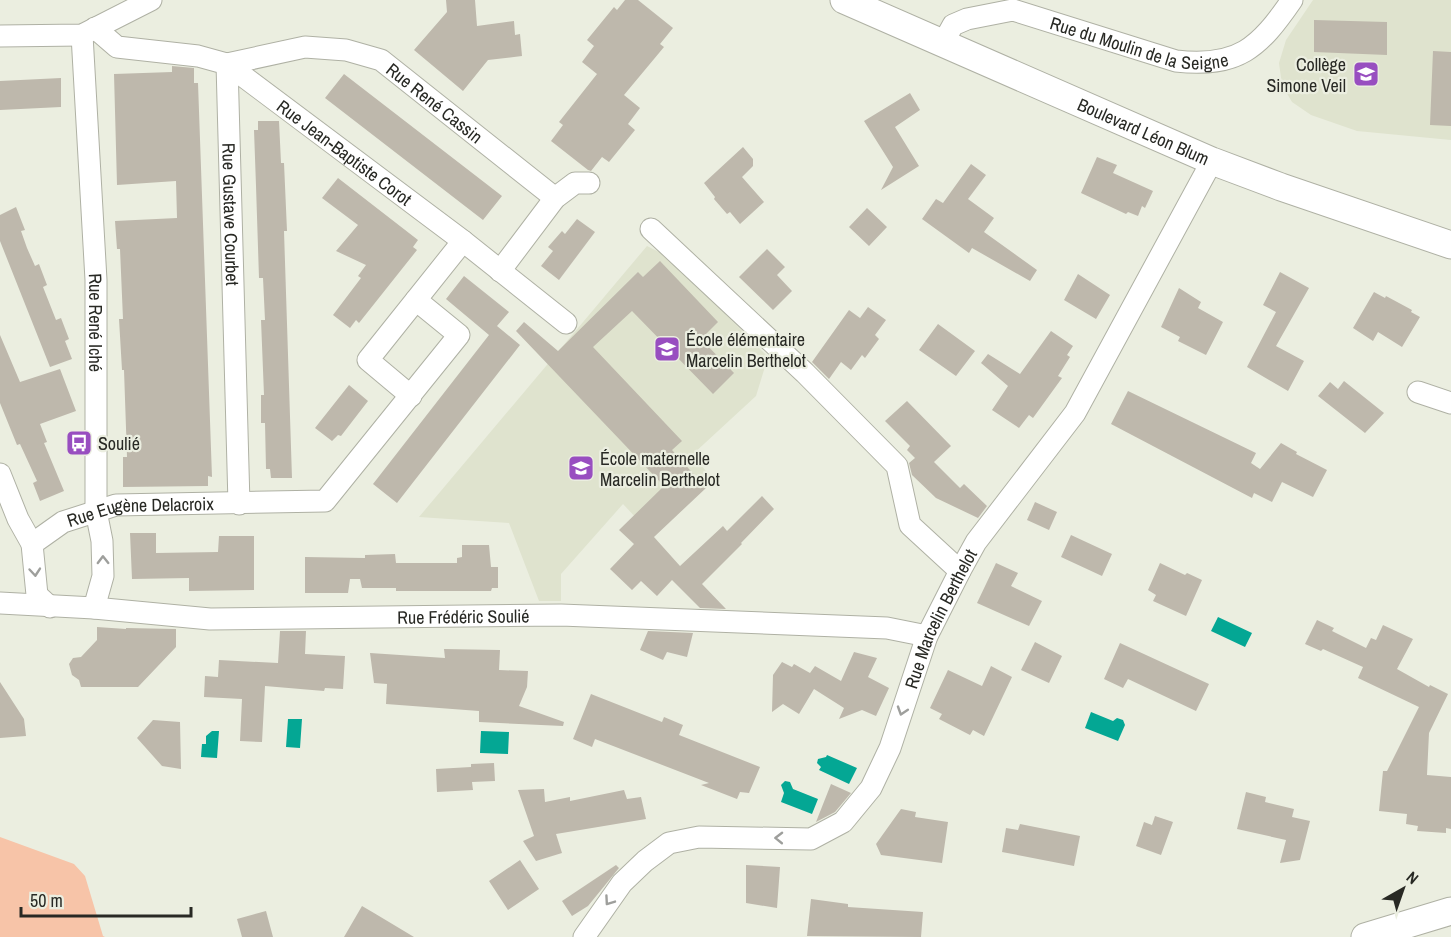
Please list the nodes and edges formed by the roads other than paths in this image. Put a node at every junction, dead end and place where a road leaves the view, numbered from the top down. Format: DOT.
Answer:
graph roads {
  1 [pos="151,0"];
  2 [pos="844,0"];
  3 [pos="1292,0"];
  4 [pos="88,32"];
  5 [pos="0,36"];
  6 [pos="943,44"];
  7 [pos="227,64"];
  8 [pos="1212,161"];
  9 [pos="589,183"];
  10 [pos="555,198"];
  11 [pos="651,229"];
  12 [pos="463,241"];
  13 [pos="1451,245"];
  14 [pos="500,271"];
  15 [pos="416,300"];
  16 [pos="566,323"];
  17 [pos="1418,392"];
  18 [pos="411,396"];
  19 [pos="1451,403"];
  20 [pos="0,474"];
  21 [pos="239,504"];
  22 [pos="96,511"];
  23 [pos="32,544"];
  24 [pos="960,571"];
  25 [pos="0,603"];
  26 [pos="50,606"];
  27 [pos="94,608"];
  28 [pos="927,636"];
  29 [pos="1451,911"];
  30 [pos="584,937"];
  31 [pos="1365,937"];
  1 -- 4 [label="street"];
  2 -- 6 [label="street, Boulevard Léon Blum"];
  3 -- 6 [label="street, Rue du Moulin de la Seigne"];
  4 -- 5 [label="street"];
  4 -- 7 [label="street"];
  4 -- 22 [label="street, Rue René Iché"];
  6 -- 8 [label="street, Boulevard Léon Blum"];
  7 -- 10 [label="street, Rue René Cassin"];
  7 -- 12 [label="street, Rue Jean-Baptiste Corot"];
  7 -- 21 [label="street, Rue Gustave Courbet"];
  8 -- 13 [label="street, Boulevard Léon Blum"];
  8 -- 24 [label="street, Rue Marcelin Berthelot"];
  9 -- 10 [label="street"];
  10 -- 14 [label="street"];
  11 -- 24 [label="street"];
  12 -- 14 [label="street, Rue Jean-Baptiste Corot"];
  12 -- 15 [label="street"];
  14 -- 16 [label="street, Rue Jean-Baptiste Corot"];
  15 -- 18 [label="street"];
  15 -- 18 [label="street"];
  17 -- 19 [label="street"];
  18 -- 21 [label="street, Rue Eugène Delacroix"];
  20 -- 23 [label="street"];
  21 -- 22 [label="street, Rue Eugène Delacroix"];
  22 -- 23 [label="street, Rue Eugène Delacroix"];
  27 -- 22 [label="street, Rue René Iché, one-way"];
  23 -- 26 [label="street, one-way"];
  24 -- 28 [label="street, Rue Marcelin Berthelot"];
  25 -- 26 [label="street, Rue Frédéric Soulié"];
  26 -- 27 [label="street, Rue Frédéric Soulié"];
  27 -- 28 [label="street, Rue Frédéric Soulié"];
  28 -- 30 [label="street, Rue Marcelin Berthelot, one-way"];
  29 -- 31 [label="street"];
}
